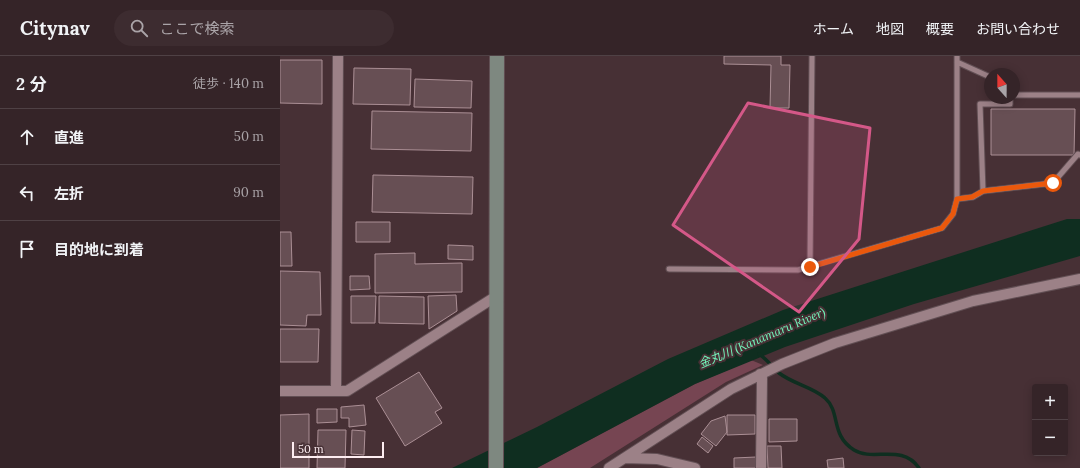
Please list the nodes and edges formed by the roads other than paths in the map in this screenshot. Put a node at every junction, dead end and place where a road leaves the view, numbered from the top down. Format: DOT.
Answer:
graph roads {
  1 [pos="338,56"];
  2 [pos="497,56"];
  3 [pos="812,56"];
  4 [pos="957,56"];
  5 [pos="957,62"];
  6 [pos="984,74"];
  7 [pos="1020,95"];
  8 [pos="1080,95"];
  9 [pos="984,104"];
  10 [pos="1080,155"];
  11 [pos="983,191"];
  12 [pos="957,199"];
  13 [pos="810,267"];
  14 [pos="669,269"];
  15 [pos="1080,279"];
  16 [pos="495,297"];
  17 [pos="763,372"];
  18 [pos="280,391"];
  19 [pos="336,391"];
  20 [pos="625,458"];
  21 [pos="496,468"];
  22 [pos="609,468"];
  23 [pos="695,468"];
  24 [pos="761,468"];
  1 -- 19 [label="street"];
  2 -- 16 [label="street"];
  3 -- 13 [label="lane"];
  4 -- 5 [label="lane"];
  5 -- 6 [label="lane"];
  5 -- 12 [label="lane"];
  7 -- 8 [label="lane"];
  9 -- 11 [label="lane"];
  10 -- 11 [label="lane"];
  11 -- 12 [label="lane"];
  12 -- 13 [label="lane"];
  13 -- 14 [label="lane"];
  15 -- 17 [label="street"];
  16 -- 19 [label="street"];
  16 -- 21 [label="street"];
  17 -- 20 [label="street"];
  17 -- 24 [label="street"];
  18 -- 19 [label="street"];
  20 -- 22 [label="street"];
  20 -- 23 [label="street"];
}
